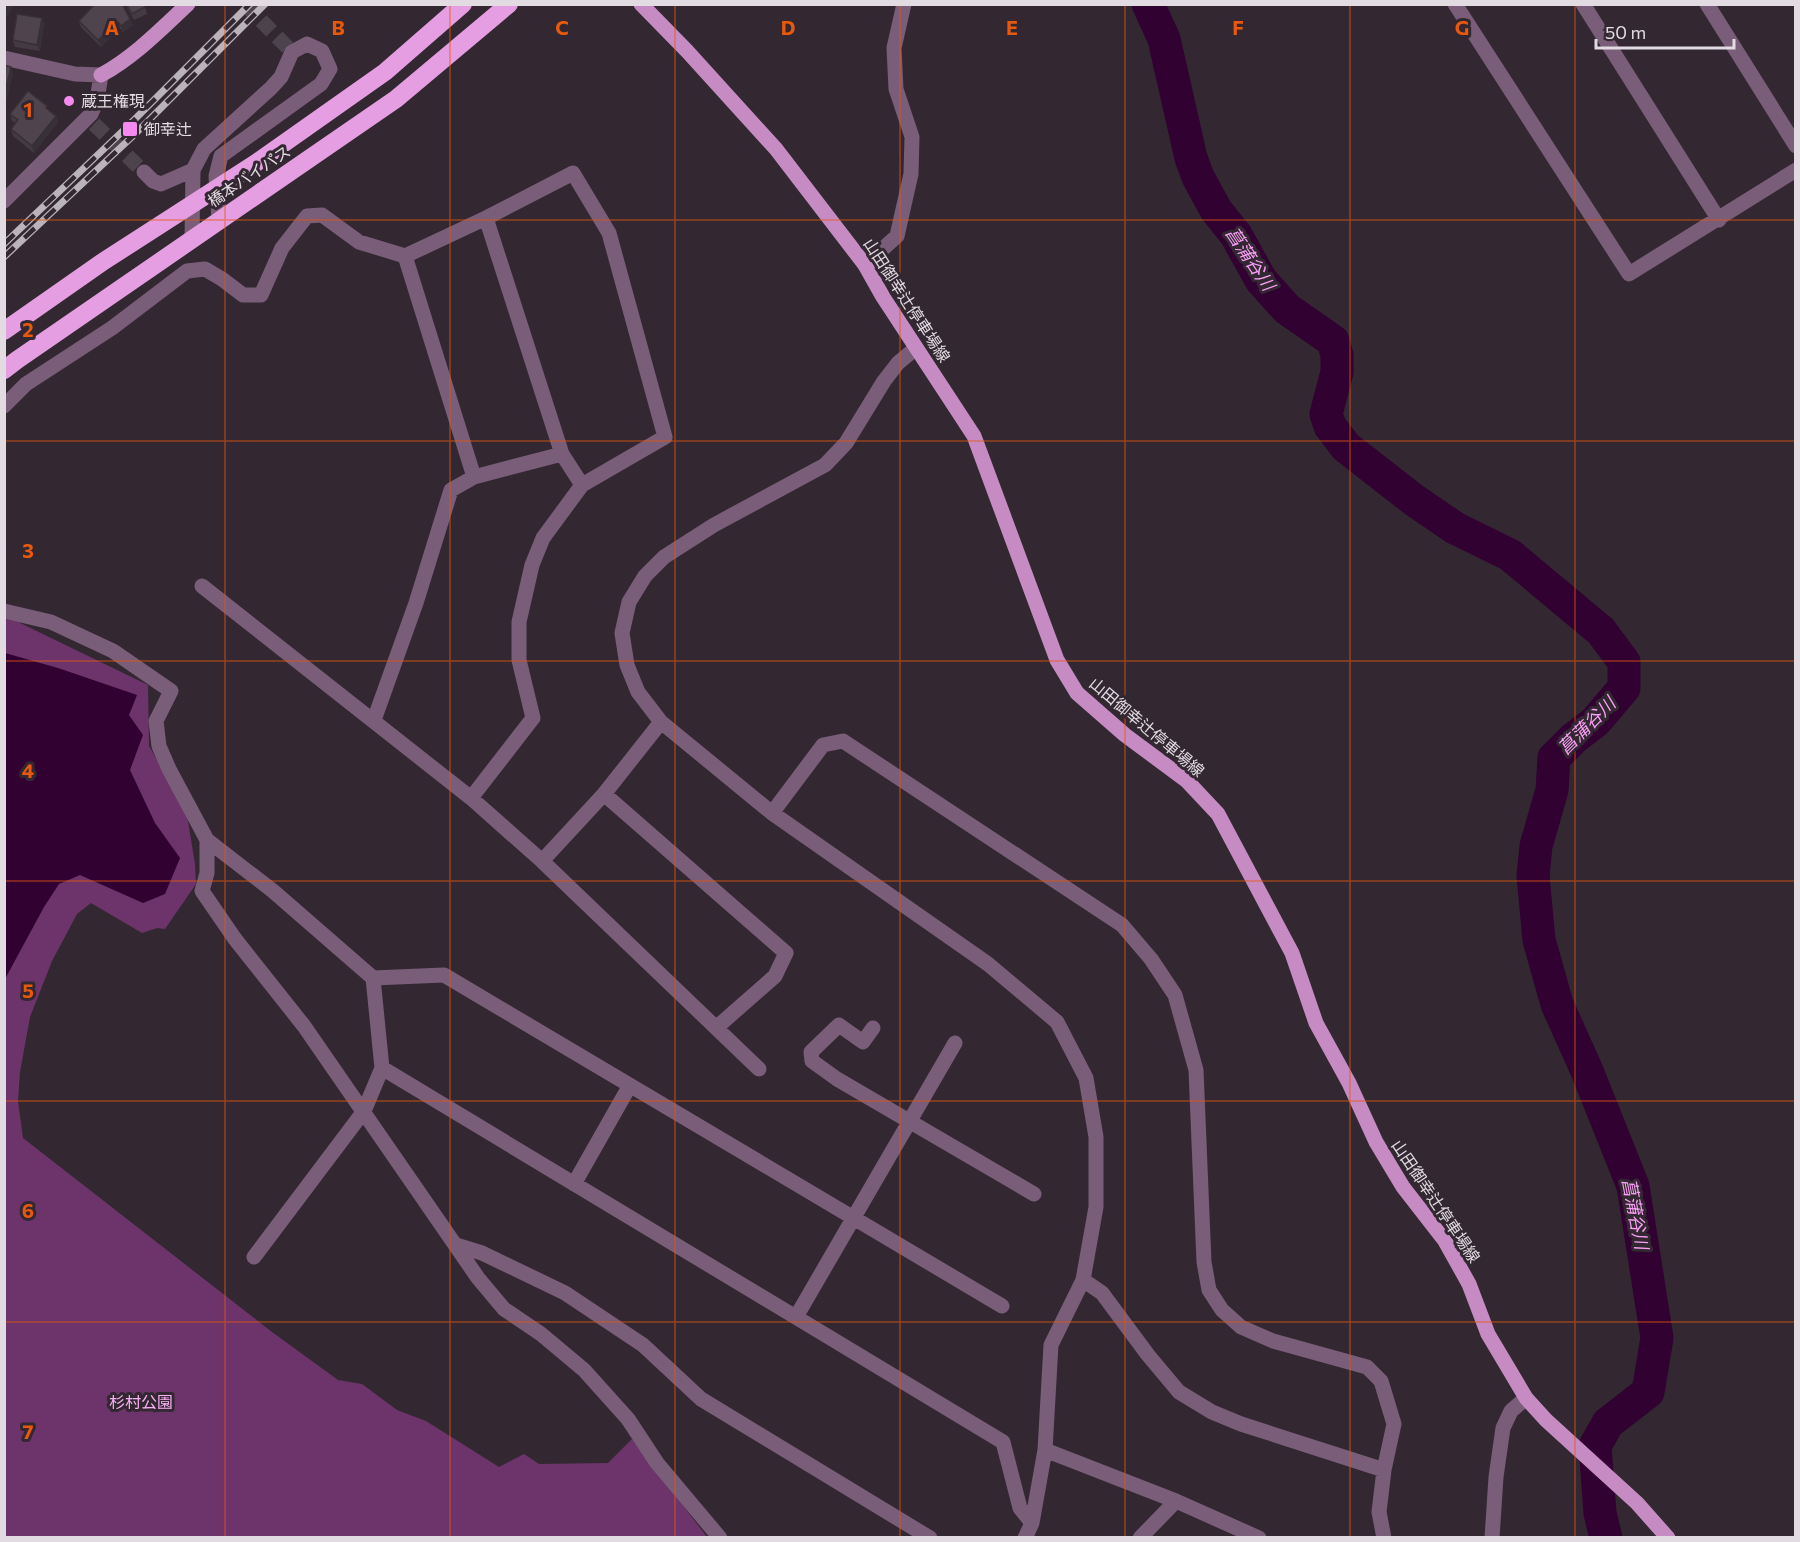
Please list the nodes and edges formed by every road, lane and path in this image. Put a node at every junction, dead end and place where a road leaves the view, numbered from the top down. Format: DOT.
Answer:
graph roads {
  1 [pos="188,4"];
  2 [pos="463,4"];
  3 [pos="509,4"];
  4 [pos="640,4"];
  5 [pos="904,4"];
  6 [pos="1455,4"];
  7 [pos="1583,4"];
  8 [pos="1707,4"];
  9 [pos="4,58"];
  10 [pos="101,75"];
  11 [pos="1796,146"];
  12 [pos="193,170"];
  13 [pos="1796,171"];
  14 [pos="144,172"];
  15 [pos="217,188"];
  16 [pos="4,201"];
  17 [pos="194,202"];
  18 [pos="486,218"];
  19 [pos="219,219"];
  20 [pos="1719,220"];
  21 [pos="192,240"];
  22 [pos="405,256"];
  23 [pos="865,265"];
  24 [pos="4,331"];
  25 [pos="916,348"];
  26 [pos="4,370"];
  27 [pos="4,406"];
  28 [pos="562,454"];
  29 [pos="474,477"];
  30 [pos="582,485"];
  31 [pos="202,586"];
  32 [pos="4,611"];
  33 [pos="374,720"];
  34 [pos="661,722"];
  35 [pos="604,795"];
  36 [pos="471,798"];
  37 [pos="772,813"];
  38 [pos="207,840"];
  39 [pos="542,861"];
  40 [pos="373,978"];
  41 [pos="717,1027"];
  42 [pos="873,1028"];
  43 [pos="955,1043"];
  44 [pos="382,1068"];
  45 [pos="759,1069"];
  46 [pos="629,1087"];
  47 [pos="364,1111"];
  48 [pos="910,1121"];
  49 [pos="574,1184"];
  50 [pos="1034,1194"];
  51 [pos="854,1218"];
  52 [pos="456,1245"];
  53 [pos="254,1257"];
  54 [pos="1083,1280"];
  55 [pos="1002,1306"];
  56 [pos="796,1317"];
  57 [pos="1526,1398"];
  58 [pos="1045,1450"];
  59 [pos="1383,1470"];
  60 [pos="1176,1501"];
  61 [pos="1032,1522"];
  62 [pos="922,1536"];
  63 [pos="720,1538"];
  64 [pos="1025,1538"];
  65 [pos="1140,1538"];
  66 [pos="1259,1538"];
  67 [pos="1384,1538"];
  68 [pos="1492,1538"];
  69 [pos="1668,1538"];
  1 -- 10 [label="main road"];
  2 -- 15 [label="highway, 橋本バイパス"];
  3 -- 19 [label="highway, 橋本バイパス"];
  4 -- 23 [label="main road, 山田御幸辻停車場線"];
  5 -- 23 [label="street"];
  6 -- 20 [label="street"];
  7 -- 20 [label="street"];
  8 -- 11 [label="street"];
  9 -- 10 [label="street"];
  10 -- 16 [label="street"];
  12 -- 14 [label="street"];
  12 -- 15 [label="street"];
  12 -- 17 [label="street"];
  13 -- 20 [label="street"];
  15 -- 17 [label="highway, 橋本バイパス"];
  15 -- 19 [label="street"];
  17 -- 21 [label="street"];
  17 -- 24 [label="highway, 橋本バイパス"];
  18 -- 22 [label="street"];
  18 -- 28 [label="street"];
  18 -- 30 [label="street"];
  19 -- 21 [label="highway, 橋本バイパス"];
  21 -- 26 [label="highway, 橋本バイパス"];
  22 -- 27 [label="street"];
  22 -- 29 [label="street"];
  23 -- 25 [label="main road, 山田御幸辻停車場線"];
  25 -- 34 [label="street"];
  25 -- 57 [label="main road, 山田御幸辻停車場線"];
  28 -- 29 [label="street"];
  28 -- 30 [label="street"];
  29 -- 33 [label="street"];
  30 -- 36 [label="street"];
  31 -- 33 [label="street"];
  32 -- 38 [label="street"];
  33 -- 36 [label="street"];
  34 -- 35 [label="street"];
  34 -- 37 [label="street"];
  35 -- 39 [label="street"];
  35 -- 41 [label="street"];
  36 -- 39 [label="street"];
  37 -- 54 [label="street"];
  37 -- 59 [label="street"];
  38 -- 40 [label="street"];
  38 -- 47 [label="street"];
  39 -- 41 [label="street"];
  40 -- 44 [label="street"];
  40 -- 46 [label="street"];
  41 -- 45 [label="street"];
  42 -- 48 [label="street"];
  43 -- 48 [label="street"];
  44 -- 47 [label="street"];
  44 -- 49 [label="street"];
  46 -- 49 [label="street"];
  46 -- 51 [label="street"];
  47 -- 52 [label="street"];
  47 -- 53 [label="street"];
  48 -- 50 [label="street"];
  48 -- 51 [label="street"];
  49 -- 56 [label="street"];
  51 -- 55 [label="street"];
  51 -- 56 [label="street"];
  52 -- 62 [label="street"];
  52 -- 63 [label="street"];
  54 -- 58 [label="street"];
  54 -- 59 [label="street"];
  56 -- 61 [label="street"];
  57 -- 68 [label="street"];
  57 -- 69 [label="main road, 山田御幸辻停車場線"];
  58 -- 60 [label="street"];
  58 -- 61 [label="street"];
  59 -- 67 [label="street"];
  60 -- 65 [label="street"];
  60 -- 66 [label="street"];
  61 -- 64 [label="street"];
}
